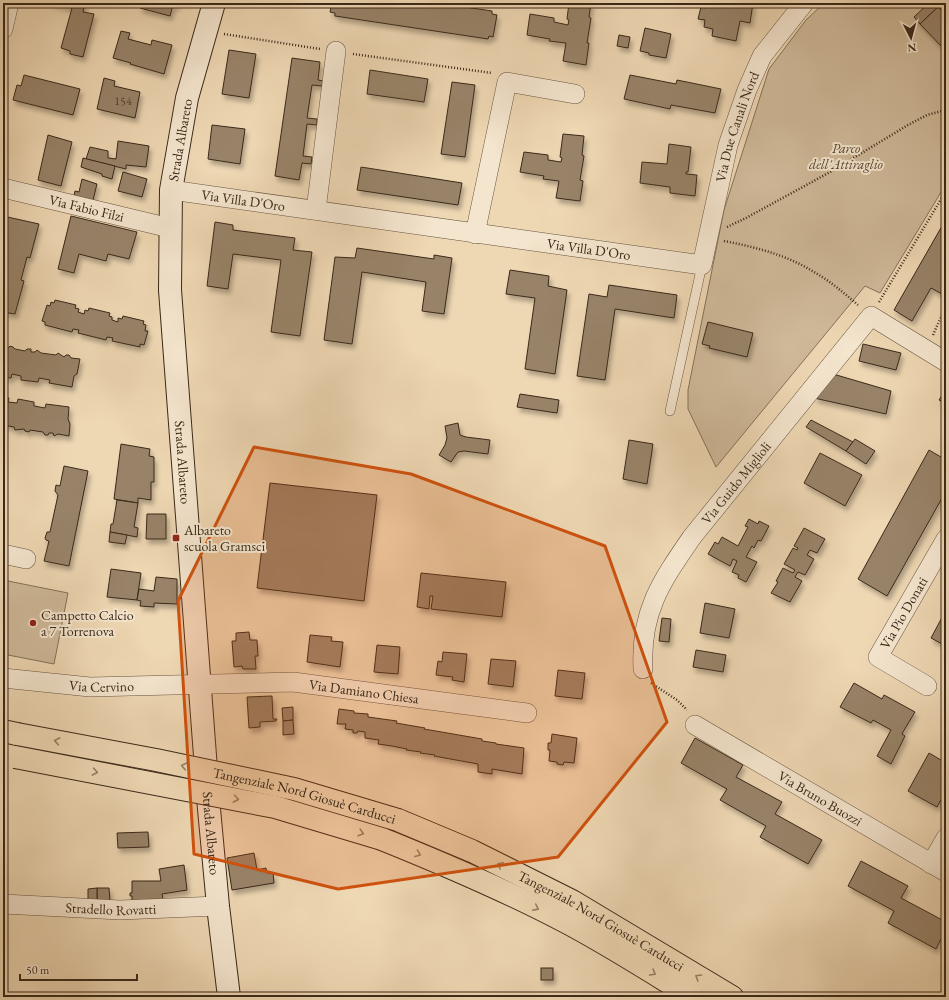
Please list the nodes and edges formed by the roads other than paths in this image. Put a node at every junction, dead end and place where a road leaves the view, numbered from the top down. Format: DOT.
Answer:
graph roads {
  1 [pos="9,3"];
  2 [pos="214,3"];
  3 [pos="804,3"];
  4 [pos="3,29"];
  5 [pos="336,51"];
  6 [pos="575,94"];
  7 [pos="3,188"];
  8 [pos="171,190"];
  9 [pos="316,210"];
  10 [pos="170,228"];
  11 [pos="475,234"];
  12 [pos="702,265"];
  13 [pos="946,362"];
  14 [pos="670,411"];
  15 [pos="946,539"];
  16 [pos="3,554"];
  17 [pos="26,559"];
  18 [pos="642,670"];
  19 [pos="3,678"];
  20 [pos="200,684"];
  21 [pos="928,686"];
  22 [pos="527,713"];
  23 [pos="694,725"];
  24 [pos="10,733"];
  25 [pos="9,756"];
  26 [pos="946,838"];
  27 [pos="939,868"];
  28 [pos="3,904"];
  29 [pos="218,906"];
  30 [pos="229,997"];
  31 [pos="692,997"];
  32 [pos="732,997"];
  1 -- 4 [label="street"];
  2 -- 8 [label="street, Strada Albareto"];
  3 -- 12 [label="street, Via Due Canali Nord"];
  5 -- 9 [label="street"];
  6 -- 11 [label="street"];
  7 -- 10 [label="street, Via Fabio Filzi"];
  8 -- 9 [label="street, Via Villa D'Oro"];
  8 -- 10 [label="street, Strada Albareto"];
  9 -- 11 [label="street, Via Villa D'Oro"];
  10 -- 20 [label="street, Strada Albareto"];
  11 -- 12 [label="street, Via Villa D'Oro"];
  12 -- 14 [label="lane"];
  13 -- 18 [label="street, Via Guido Miglioli"];
  15 -- 21 [label="street, Via Pio Donati"];
  16 -- 17 [label="street"];
  19 -- 20 [label="street, Via Cervino"];
  20 -- 22 [label="street, Via Damiano Chiesa"];
  20 -- 29 [label="street, Strada Albareto"];
  23 -- 27 [label="street, Via Bruno Buozzi"];
  32 -- 24 [label="highway, Tangenziale Nord Giosuè Carducci, one-way, bridge"];
  25 -- 31 [label="highway, Tangenziale Nord Giosuè Carducci, one-way, bridge"];
  26 -- 27 [label="street"];
  28 -- 29 [label="street, Stradello Rovatti"];
  29 -- 30 [label="street, Strada Albareto"];
}
